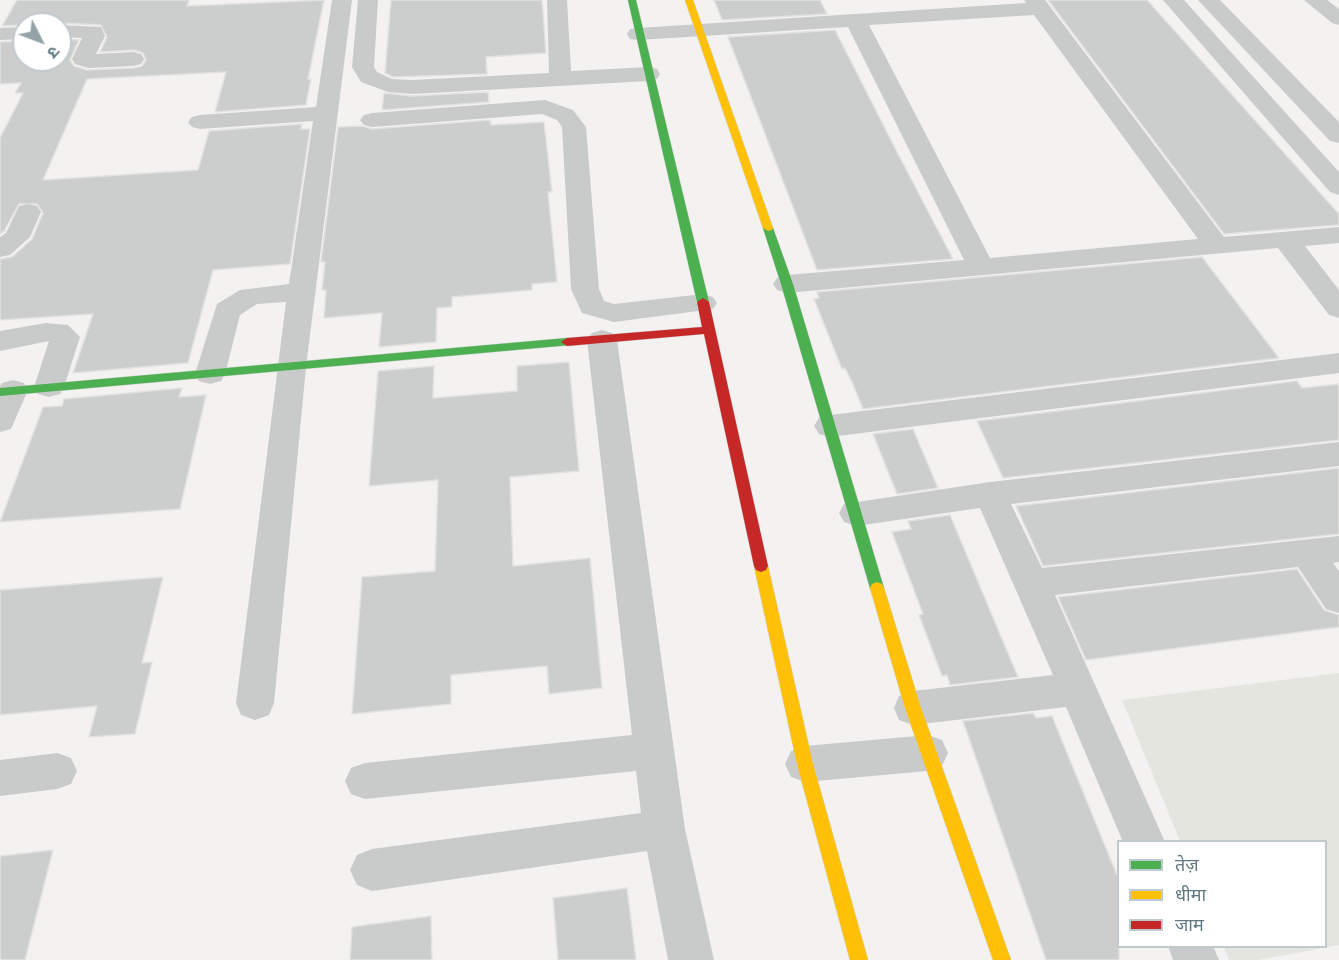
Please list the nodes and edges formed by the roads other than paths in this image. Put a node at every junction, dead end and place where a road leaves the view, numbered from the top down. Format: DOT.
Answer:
graph roads {
  1 [pos="342,0"];
  2 [pos="368,0"];
  3 [pos="557,0"];
  4 [pos="632,0"];
  5 [pos="689,0"];
  6 [pos="1173,0"];
  7 [pos="1208,0"];
  8 [pos="1314,0"];
  9 [pos="1037,4"];
  10 [pos="855,19"];
  11 [pos="1339,19"];
  12 [pos="700,30"];
  13 [pos="72,31"];
  14 [pos="638,33"];
  15 [pos="134,59"];
  16 [pos="649,74"];
  17 [pos="560,79"];
  18 [pos="324,113"];
  19 [pos="372,120"];
  20 [pos="200,122"];
  21 [pos="1339,136"];
  22 [pos="1339,187"];
  23 [pos="28,212"];
  24 [pos="1339,234"];
  25 [pos="1286,239"];
  26 [pos="1216,245"];
  27 [pos="0,249"];
  28 [pos="981,266"];
  29 [pos="787,284"];
  30 [pos="301,292"];
  31 [pos="703,303"];
  32 [pos="1339,309"];
  33 [pos="709,330"];
  34 [pos="0,340"];
  35 [pos="602,340"];
  36 [pos="1339,363"];
  37 [pos="291,367"];
  38 [pos="210,374"];
  39 [pos="49,387"];
  40 [pos="6,391"];
  41 [pos="0,421"];
  42 [pos="830,426"];
  43 [pos="1339,454"];
  44 [pos="990,494"];
  45 [pos="856,513"];
  46 [pos="1323,551"];
  47 [pos="1032,583"];
  48 [pos="1339,599"];
  49 [pos="1077,688"];
  50 [pos="255,703"];
  51 [pos="913,708"];
  52 [pos="654,752"];
  53 [pos="928,753"];
  54 [pos="805,764"];
  55 [pos="57,771"];
  56 [pos="0,778"];
  57 [pos="365,781"];
  58 [pos="664,829"];
  59 [pos="1143,840"];
  60 [pos="372,870"];
  61 [pos="691,960"];
  62 [pos="859,960"];
  63 [pos="1002,960"];
  1 -- 18 [label="street"];
  2 -- 17 [label="street"];
  3 -- 17 [label="street"];
  4 -- 14 [label="street"];
  5 -- 12 [label="street"];
  6 -- 22 [label="street"];
  7 -- 21 [label="street"];
  8 -- 11 [label="street"];
  9 -- 10 [label="street"];
  9 -- 26 [label="street"];
  10 -- 12 [label="street"];
  10 -- 28 [label="street"];
  12 -- 14 [label="street"];
  12 -- 29 [label="street"];
  13 -- 15 [label="street"];
  14 -- 16 [label="street"];
  16 -- 17 [label="street"];
  16 -- 31 [label="street"];
  18 -- 20 [label="street"];
  18 -- 30 [label="street"];
  19 -- 31 [label="street"];
  23 -- 27 [label="street"];
  24 -- 25 [label="street"];
  25 -- 26 [label="street"];
  25 -- 32 [label="street"];
  26 -- 28 [label="street"];
  28 -- 29 [label="street"];
  29 -- 42 [label="street"];
  30 -- 37 [label="street"];
  30 -- 38 [label="street"];
  31 -- 33 [label="street"];
  33 -- 35 [label="street"];
  33 -- 54 [label="street"];
  34 -- 39 [label="street"];
  35 -- 37 [label="street"];
  35 -- 52 [label="street"];
  36 -- 42 [label="street"];
  37 -- 38 [label="street"];
  37 -- 50 [label="street"];
  38 -- 39 [label="street"];
  39 -- 40 [label="street"];
  40 -- 41 [label="street"];
  42 -- 45 [label="street"];
  43 -- 44 [label="street"];
  44 -- 45 [label="street"];
  44 -- 47 [label="street"];
  45 -- 51 [label="street"];
  46 -- 47 [label="street"];
  46 -- 48 [label="street"];
  47 -- 49 [label="street"];
  49 -- 51 [label="street"];
  49 -- 59 [label="street"];
  51 -- 53 [label="street"];
  52 -- 57 [label="street"];
  52 -- 58 [label="street"];
  53 -- 54 [label="street"];
  53 -- 63 [label="street"];
  54 -- 62 [label="street"];
  55 -- 56 [label="street"];
  58 -- 60 [label="street"];
  58 -- 61 [label="street"];
}
